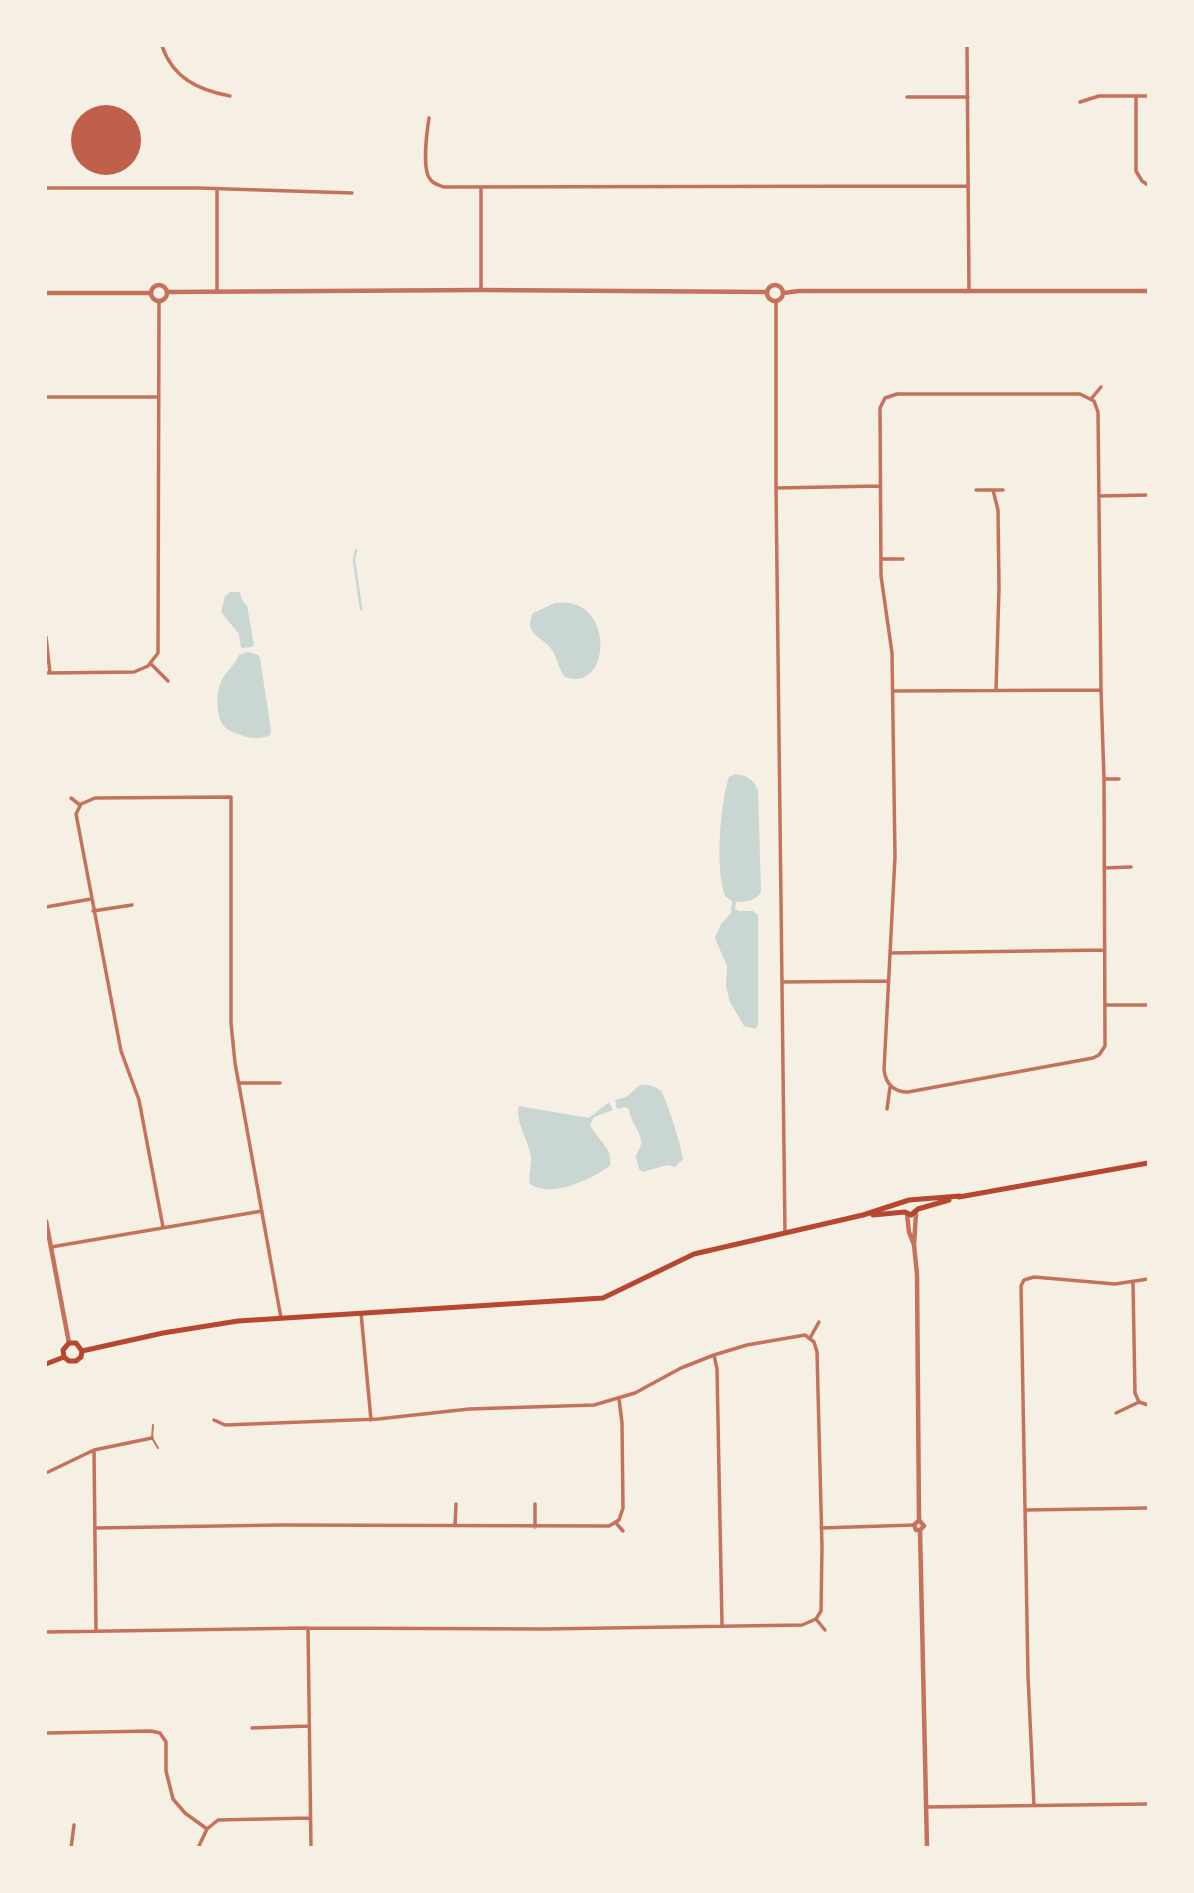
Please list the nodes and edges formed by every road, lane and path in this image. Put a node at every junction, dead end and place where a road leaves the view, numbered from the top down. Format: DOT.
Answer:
graph roads {
  1 [pos="162,46"];
  2 [pos="967,46"];
  3 [pos="230,96"];
  4 [pos="1136,96"];
  5 [pos="1149,96"];
  6 [pos="907,97"];
  7 [pos="968,97"];
  8 [pos="1080,102"];
  9 [pos="429,118"];
  10 [pos="1149,185"];
  11 [pos="968,186"];
  12 [pos="46,187"];
  13 [pos="481,187"];
  14 [pos="217,189"];
  15 [pos="352,193"];
  16 [pos="481,290"];
  17 [pos="217,291"];
  18 [pos="969,291"];
  19 [pos="1149,291"];
  20 [pos="167,292"];
  21 [pos="767,292"];
  22 [pos="46,293"];
  23 [pos="151,293"];
  24 [pos="783,293"];
  25 [pos="159,302"];
  26 [pos="776,302"];
  27 [pos="1101,387"];
  28 [pos="46,397"];
  29 [pos="159,397"];
  30 [pos="1091,399"];
  31 [pos="880,486"];
  32 [pos="776,488"];
  33 [pos="993,490"];
  34 [pos="1003,490"];
  35 [pos="976,491"];
  36 [pos="1149,495"];
  37 [pos="1100,496"];
  38 [pos="881,559"];
  39 [pos="903,559"];
  40 [pos="46,637"];
  41 [pos="151,664"];
  42 [pos="48,673"];
  43 [pos="168,681"];
  44 [pos="996,690"];
  45 [pos="1101,690"];
  46 [pos="892,691"];
  47 [pos="1104,779"];
  48 [pos="1119,779"];
  49 [pos="71,798"];
  50 [pos="80,805"];
  51 [pos="1131,867"];
  52 [pos="1104,868"];
  53 [pos="91,899"];
  54 [pos="132,905"];
  55 [pos="46,907"];
  56 [pos="93,911"];
  57 [pos="1105,950"];
  58 [pos="890,953"];
  59 [pos="888,981"];
  60 [pos="782,982"];
  61 [pos="1149,1004"];
  62 [pos="1105,1005"];
  63 [pos="1102,1052"];
  64 [pos="1107,1056"];
  65 [pos="240,1083"];
  66 [pos="280,1083"];
  67 [pos="890,1086"];
  68 [pos="887,1109"];
  69 [pos="1149,1163"];
  70 [pos="960,1196"];
  71 [pos="914,1200"];
  72 [pos="905,1203"];
  73 [pos="262,1211"];
  74 [pos="917,1211"];
  75 [pos="906,1213"];
  76 [pos="863,1215"];
  77 [pos="46,1221"];
  78 [pos="163,1227"];
  79 [pos="785,1233"];
  80 [pos="914,1245"];
  81 [pos="50,1247"];
  82 [pos="1149,1279"];
  83 [pos="1133,1283"];
  84 [pos="360,1313"];
  85 [pos="281,1318"];
  86 [pos="819,1322"];
  87 [pos="810,1338"];
  88 [pos="69,1343"];
  89 [pos="82,1350"];
  90 [pos="714,1355"];
  91 [pos="64,1357"];
  92 [pos="46,1364"];
  93 [pos="619,1399"];
  94 [pos="1139,1402"];
  95 [pos="1149,1405"];
  96 [pos="1116,1413"];
  97 [pos="214,1420"];
  98 [pos="370,1420"];
  99 [pos="153,1424"];
  100 [pos="152,1438"];
  101 [pos="158,1448"];
  102 [pos="94,1450"];
  103 [pos="46,1473"];
  104 [pos="456,1504"];
  105 [pos="536,1504"];
  106 [pos="1149,1508"];
  107 [pos="1026,1510"];
  108 [pos="919,1520"];
  109 [pos="616,1522"];
  110 [pos="914,1525"];
  111 [pos="455,1526"];
  112 [pos="535,1527"];
  113 [pos="95,1528"];
  114 [pos="820,1528"];
  115 [pos="920,1530"];
  116 [pos="623,1531"];
  117 [pos="816,1619"];
  118 [pos="722,1626"];
  119 [pos="308,1628"];
  120 [pos="825,1630"];
  121 [pos="96,1631"];
  122 [pos="46,1632"];
  123 [pos="308,1726"];
  124 [pos="253,1728"];
  125 [pos="46,1733"];
  126 [pos="1149,1804"];
  127 [pos="1034,1806"];
  128 [pos="926,1807"];
  129 [pos="310,1818"];
  130 [pos="74,1825"];
  131 [pos="207,1829"];
  132 [pos="71,1847"];
  133 [pos="198,1847"];
  134 [pos="311,1847"];
  135 [pos="927,1847"];
  1 -- 3 [label="street"];
  2 -- 7 [label="street"];
  4 -- 5 [label="street"];
  4 -- 8 [label="street"];
  4 -- 10 [label="street"];
  6 -- 7 [label="street"];
  7 -- 11 [label="street"];
  9 -- 13 [label="street"];
  11 -- 13 [label="street"];
  11 -- 18 [label="street"];
  12 -- 14 [label="street"];
  13 -- 16 [label="street"];
  14 -- 15 [label="street"];
  14 -- 17 [label="street"];
  16 -- 17 [label="street"];
  16 -- 21 [label="street"];
  17 -- 20 [label="street"];
  18 -- 19 [label="street"];
  18 -- 24 [label="street"];
  20 -- 23 [label="street"];
  20 -- 25 [label="street"];
  21 -- 24 [label="street"];
  21 -- 26 [label="street"];
  22 -- 23 [label="street"];
  23 -- 25 [label="street"];
  24 -- 26 [label="street"];
  25 -- 29 [label="street"];
  26 -- 32 [label="street"];
  27 -- 30 [label="street"];
  28 -- 29 [label="street"];
  29 -- 41 [label="street"];
  30 -- 31 [label="street"];
  30 -- 37 [label="street"];
  31 -- 32 [label="street"];
  31 -- 38 [label="street"];
  32 -- 60 [label="street"];
  33 -- 34 [label="street"];
  33 -- 35 [label="street"];
  33 -- 44 [label="street"];
  36 -- 37 [label="street"];
  37 -- 45 [label="street"];
  38 -- 39 [label="street"];
  38 -- 46 [label="street"];
  40 -- 42 [label="street"];
  41 -- 42 [label="street"];
  41 -- 43 [label="street"];
  44 -- 45 [label="street"];
  44 -- 46 [label="street"];
  45 -- 47 [label="street"];
  46 -- 58 [label="street"];
  47 -- 48 [label="street"];
  47 -- 52 [label="street"];
  49 -- 50 [label="street"];
  50 -- 53 [label="street"];
  50 -- 65 [label="street"];
  51 -- 52 [label="street"];
  52 -- 57 [label="street"];
  53 -- 55 [label="street"];
  53 -- 56 [label="street"];
  54 -- 56 [label="street"];
  56 -- 78 [label="street"];
  57 -- 58 [label="street"];
  57 -- 62 [label="street"];
  58 -- 59 [label="street"];
  59 -- 60 [label="street"];
  59 -- 67 [label="street"];
  60 -- 79 [label="street"];
  61 -- 62 [label="street"];
  62 -- 63 [label="street"];
  63 -- 64 [label="street"];
  63 -- 67 [label="street"];
  65 -- 66 [label="street"];
  65 -- 73 [label="street"];
  67 -- 68 [label="street"];
  69 -- 70 [label="main road"];
  70 -- 71 [label="main road"];
  70 -- 74 [label="main road"];
  71 -- 72 [label="main road"];
  71 -- 74 [label="main road"];
  72 -- 75 [label="main road"];
  72 -- 76 [label="main road"];
  73 -- 78 [label="street"];
  73 -- 85 [label="street"];
  74 -- 75 [label="main road"];
  74 -- 80 [label="street"];
  75 -- 76 [label="main road"];
  75 -- 80 [label="street"];
  76 -- 79 [label="main road"];
  77 -- 81 [label="street"];
  78 -- 81 [label="street"];
  79 -- 84 [label="main road"];
  80 -- 108 [label="street"];
  81 -- 88 [label="street"];
  82 -- 83 [label="street"];
  83 -- 94 [label="street"];
  83 -- 107 [label="street"];
  84 -- 85 [label="main road"];
  84 -- 98 [label="street"];
  85 -- 89 [label="main road"];
  86 -- 87 [label="street"];
  87 -- 90 [label="street"];
  87 -- 114 [label="street"];
  88 -- 89 [label="main road"];
  88 -- 91 [label="main road"];
  89 -- 91 [label="main road"];
  90 -- 93 [label="street"];
  90 -- 118 [label="street"];
  91 -- 92 [label="main road"];
  93 -- 98 [label="street"];
  93 -- 109 [label="street"];
  94 -- 95 [label="street"];
  94 -- 96 [label="street"];
  97 -- 98 [label="street"];
  99 -- 100 [label="lane"];
  100 -- 101 [label="lane"];
  100 -- 102 [label="street"];
  102 -- 103 [label="street"];
  102 -- 113 [label="street"];
  104 -- 111 [label="street"];
  105 -- 112 [label="street"];
  106 -- 107 [label="street"];
  107 -- 127 [label="street"];
  108 -- 110 [label="street"];
  108 -- 115 [label="street"];
  109 -- 112 [label="street"];
  109 -- 116 [label="street"];
  110 -- 114 [label="street"];
  110 -- 115 [label="street"];
  111 -- 112 [label="street"];
  111 -- 113 [label="street"];
  113 -- 121 [label="street"];
  114 -- 117 [label="street"];
  115 -- 128 [label="street"];
  117 -- 118 [label="street"];
  117 -- 120 [label="street"];
  118 -- 119 [label="street"];
  119 -- 121 [label="street"];
  119 -- 123 [label="street"];
  121 -- 122 [label="street"];
  123 -- 124 [label="street"];
  123 -- 129 [label="street"];
  125 -- 131 [label="street"];
  126 -- 127 [label="street"];
  127 -- 128 [label="street"];
  128 -- 135 [label="street"];
  129 -- 131 [label="street"];
  129 -- 134 [label="street"];
  130 -- 132 [label="street"];
  131 -- 133 [label="street"];
}
